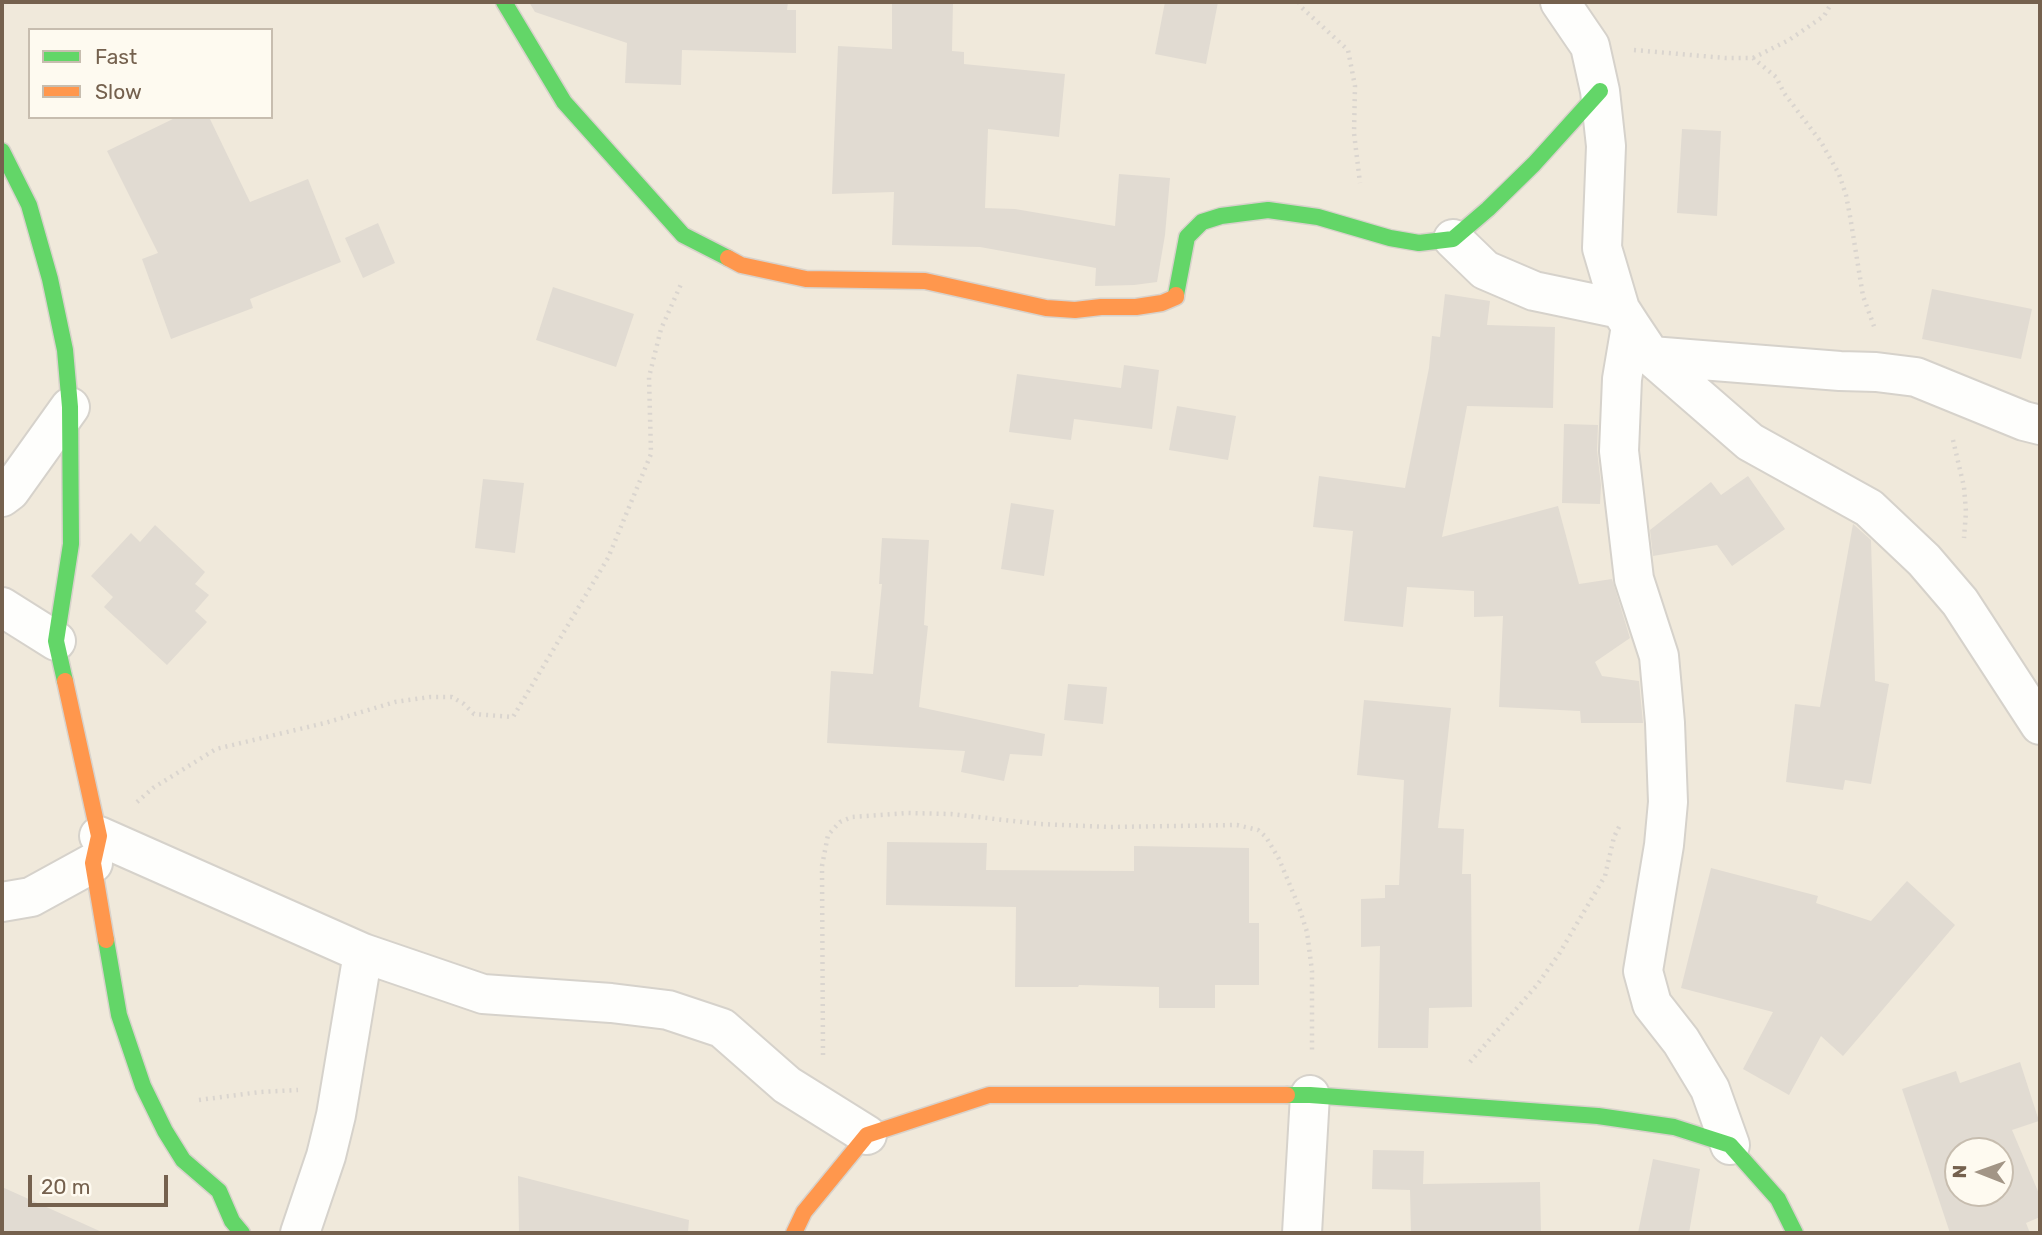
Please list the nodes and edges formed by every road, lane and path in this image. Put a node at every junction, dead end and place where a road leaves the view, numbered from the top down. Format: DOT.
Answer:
graph roads {
  1 [pos="504,2"];
  2 [pos="1299,2"];
  3 [pos="1560,2"];
  4 [pos="1832,2"];
  5 [pos="1590,46"];
  6 [pos="1753,58"];
  7 [pos="1600,91"];
  8 [pos="2,151"];
  9 [pos="1390,238"];
  10 [pos="1453,239"];
  11 [pos="700,243"];
  12 [pos="1634,331"];
  13 [pos="1897,374"];
  14 [pos="1935,383"];
  15 [pos="70,407"];
  16 [pos="2040,425"];
  17 [pos="2,497"];
  18 [pos="1960,602"];
  19 [pos="2,607"];
  20 [pos="56,641"];
  21 [pos="2040,725"];
  22 [pos="1667,777"];
  23 [pos="96,850"];
  24 [pos="2,902"];
  25 [pos="363,953"];
  26 [pos="340,1088"];
  27 [pos="1310,1095"];
  28 [pos="1437,1104"];
  29 [pos="153,1107"];
  30 [pos="829,1112"];
  31 [pos="867,1135"];
  32 [pos="1731,1145"];
  33 [pos="243,1233"];
  34 [pos="300,1233"];
  35 [pos="794,1233"];
  36 [pos="1302,1233"];
  37 [pos="1795,1233"];
  1 -- 11 [label="street"];
  2 -- 9 [label="path"];
  3 -- 5 [label="street"];
  4 -- 6 [label="path"];
  5 -- 6 [label="path"];
  5 -- 7 [label="street"];
  6 -- 13 [label="path"];
  7 -- 10 [label="street"];
  7 -- 12 [label="street"];
  8 -- 15 [label="street"];
  9 -- 10 [label="street"];
  9 -- 11 [label="street"];
  10 -- 12 [label="street"];
  11 -- 23 [label="path"];
  12 -- 13 [label="street"];
  12 -- 18 [label="street"];
  12 -- 22 [label="street"];
  13 -- 14 [label="street"];
  14 -- 16 [label="street"];
  14 -- 18 [label="path"];
  15 -- 17 [label="street"];
  15 -- 20 [label="street"];
  18 -- 21 [label="street"];
  19 -- 20 [label="street"];
  20 -- 23 [label="street"];
  22 -- 28 [label="path"];
  22 -- 32 [label="street"];
  23 -- 24 [label="street"];
  23 -- 25 [label="street"];
  23 -- 29 [label="street"];
  25 -- 26 [label="street"];
  25 -- 30 [label="street"];
  26 -- 29 [label="path"];
  26 -- 34 [label="street"];
  27 -- 28 [label="street"];
  27 -- 30 [label="path"];
  27 -- 31 [label="street"];
  27 -- 36 [label="street"];
  28 -- 32 [label="street"];
  29 -- 33 [label="street"];
  30 -- 31 [label="street"];
  31 -- 35 [label="street"];
  32 -- 37 [label="street"];
}
